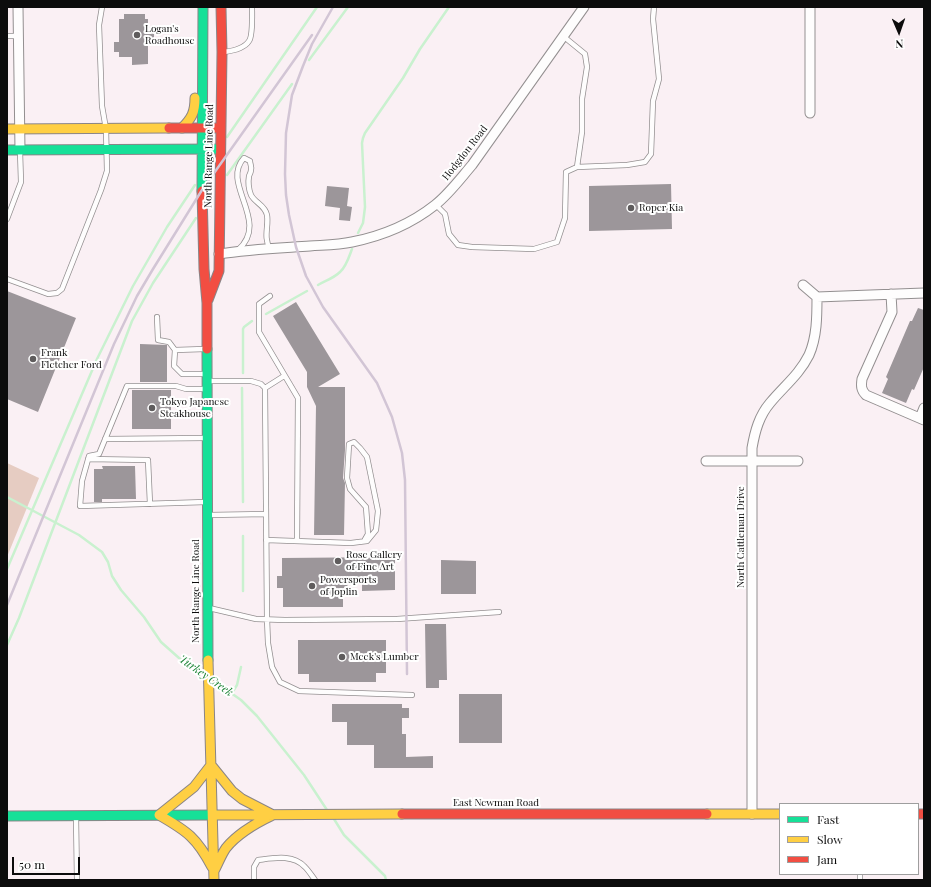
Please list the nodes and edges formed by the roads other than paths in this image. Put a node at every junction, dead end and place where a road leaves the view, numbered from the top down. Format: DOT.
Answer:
graph roads {
  1 [pos="18,7"];
  2 [pos="102,7"];
  3 [pos="196,7"];
  4 [pos="203,7"];
  5 [pos="221,7"];
  6 [pos="252,7"];
  7 [pos="584,7"];
  8 [pos="654,7"];
  9 [pos="810,7"];
  10 [pos="7,36"];
  11 [pos="18,36"];
  12 [pos="563,36"];
  13 [pos="222,52"];
  14 [pos="810,113"];
  15 [pos="182,128"];
  16 [pos="202,128"];
  17 [pos="221,128"];
  18 [pos="19,129"];
  19 [pos="106,129"];
  20 [pos="7,130"];
  21 [pos="202,149"];
  22 [pos="220,149"];
  23 [pos="7,150"];
  24 [pos="20,150"];
  25 [pos="107,150"];
  26 [pos="577,167"];
  27 [pos="435,204"];
  28 [pos="7,219"];
  29 [pos="270,249"];
  30 [pos="236,251"];
  31 [pos="219,254"];
  32 [pos="7,279"];
  33 [pos="803,285"];
  34 [pos="891,294"];
  35 [pos="924,294"];
  36 [pos="270,296"];
  37 [pos="817,297"];
  38 [pos="207,303"];
  39 [pos="157,317"];
  40 [pos="207,349"];
  41 [pos="175,350"];
  42 [pos="284,376"];
  43 [pos="207,381"];
  44 [pos="265,388"];
  45 [pos="924,408"];
  46 [pos="922,419"];
  47 [pos="207,438"];
  48 [pos="105,439"];
  49 [pos="88,459"];
  50 [pos="752,461"];
  51 [pos="798,461"];
  52 [pos="706,462"];
  53 [pos="207,502"];
  54 [pos="150,504"];
  55 [pos="266,514"];
  56 [pos="207,515"];
  57 [pos="266,540"];
  58 [pos="297,541"];
  59 [pos="364,541"];
  60 [pos="207,608"];
  61 [pos="499,612"];
  62 [pos="267,619"];
  63 [pos="412,694"];
  64 [pos="211,765"];
  65 [pos="752,814"];
  66 [pos="779,814"];
  67 [pos="159,815"];
  68 [pos="212,815"];
  69 [pos="273,815"];
  70 [pos="7,816"];
  71 [pos="76,816"];
  72 [pos="214,876"];
  73 [pos="77,880"];
  74 [pos="254,880"];
  75 [pos="315,880"];
  1 -- 11 [label="street"];
  2 -- 19 [label="lane"];
  3 -- 15 [label="main road"];
  4 -- 16 [label="main road, North Range Line Road"];
  5 -- 13 [label="main road, North Range Line Road"];
  6 -- 13 [label="lane"];
  7 -- 12 [label="street, Hodgdon Road"];
  8 -- 26 [label="lane"];
  9 -- 14 [label="street"];
  10 -- 11 [label="lane"];
  11 -- 18 [label="street"];
  12 -- 26 [label="lane"];
  12 -- 27 [label="street, Hodgdon Road"];
  13 -- 17 [label="main road, North Range Line Road"];
  15 -- 16 [label="main road"];
  15 -- 19 [label="main road"];
  16 -- 17 [label="main road"];
  16 -- 21 [label="main road, North Range Line Road"];
  17 -- 22 [label="main road, North Range Line Road"];
  18 -- 19 [label="main road"];
  18 -- 20 [label="main road"];
  18 -- 24 [label="street"];
  19 -- 25 [label="lane"];
  21 -- 22 [label="main road"];
  21 -- 25 [label="main road"];
  21 -- 38 [label="main road, North Range Line Road"];
  22 -- 31 [label="main road, North Range Line Road"];
  23 -- 24 [label="main road"];
  24 -- 25 [label="main road"];
  24 -- 28 [label="lane"];
  25 -- 32 [label="lane"];
  26 -- 27 [label="lane"];
  27 -- 29 [label="street, Hodgdon Road"];
  29 -- 30 [label="street, Hodgdon Road"];
  29 -- 30 [label="lane"];
  30 -- 31 [label="street, Hodgdon Road"];
  31 -- 38 [label="main road, North Range Line Road"];
  33 -- 37 [label="street"];
  34 -- 35 [label="street"];
  34 -- 37 [label="street"];
  34 -- 46 [label="street"];
  36 -- 42 [label="lane"];
  37 -- 50 [label="street, North Cattleman Drive"];
  38 -- 40 [label="main road, North Range Line Road"];
  39 -- 41 [label="lane"];
  40 -- 41 [label="lane"];
  40 -- 43 [label="main road, North Range Line Road"];
  41 -- 43 [label="lane"];
  42 -- 44 [label="lane"];
  42 -- 58 [label="lane"];
  43 -- 44 [label="lane"];
  43 -- 47 [label="main road, North Range Line Road"];
  43 -- 48 [label="lane"];
  44 -- 55 [label="lane"];
  45 -- 46 [label="street"];
  47 -- 48 [label="lane"];
  47 -- 53 [label="main road, North Range Line Road"];
  48 -- 49 [label="lane"];
  49 -- 54 [label="lane"];
  49 -- 54 [label="lane"];
  50 -- 51 [label="street"];
  50 -- 52 [label="street"];
  50 -- 65 [label="street, North Cattleman Drive"];
  53 -- 54 [label="lane"];
  53 -- 56 [label="main road, North Range Line Road"];
  55 -- 56 [label="lane"];
  55 -- 57 [label="lane"];
  56 -- 60 [label="main road, North Range Line Road"];
  57 -- 58 [label="lane"];
  57 -- 62 [label="lane"];
  58 -- 59 [label="lane"];
  59 -- 59 [label="lane"];
  60 -- 62 [label="lane"];
  60 -- 64 [label="main road, North Range Line Road"];
  61 -- 62 [label="lane"];
  62 -- 63 [label="lane"];
  64 -- 67 [label="main road"];
  64 -- 68 [label="main road, North Range Line Road"];
  64 -- 69 [label="main road"];
  65 -- 66 [label="main road, East Newman Road"];
  65 -- 69 [label="main road, East Newman Road"];
  67 -- 68 [label="main road, East Newman Road"];
  67 -- 71 [label="main road, East Newman Road"];
  67 -- 72 [label="main road"];
  68 -- 69 [label="main road, East Newman Road"];
  68 -- 72 [label="main road, North Range Line Road"];
  69 -- 72 [label="main road"];
  70 -- 71 [label="main road, East Newman Road"];
  71 -- 73 [label="lane"];
  74 -- 75 [label="lane"];
}
